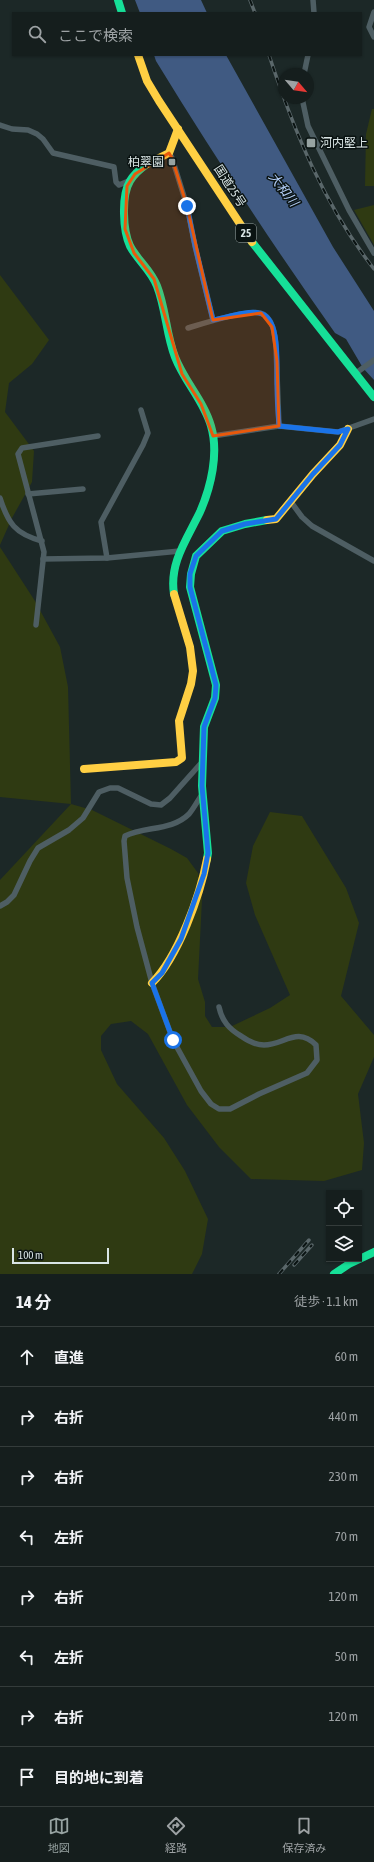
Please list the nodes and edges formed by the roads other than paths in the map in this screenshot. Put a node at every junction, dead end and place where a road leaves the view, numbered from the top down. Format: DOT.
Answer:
graph roads {
  1 [pos="118,0"];
  2 [pos="313,0"];
  3 [pos="122,12"];
  4 [pos="314,12"];
  5 [pos="374,12"];
  6 [pos="374,37"];
  7 [pos="138,56"];
  8 [pos="308,56"];
  9 [pos="305,68"];
  10 [pos="303,104"];
  11 [pos="0,125"];
  12 [pos="178,129"];
  13 [pos="169,153"];
  14 [pos="131,180"];
  15 [pos="374,253"];
  16 [pos="213,320"];
  17 [pos="188,328"];
  18 [pos="374,360"];
  19 [pos="356,372"];
  20 [pos="374,397"];
  21 [pos="141,410"];
  22 [pos="374,419"];
  23 [pos="279,426"];
  24 [pos="348,429"];
  25 [pos="98,436"];
  26 [pos="213,436"];
  27 [pos="83,489"];
  28 [pos="28,494"];
  29 [pos="0,498"];
  30 [pos="291,502"];
  31 [pos="42,541"];
  32 [pos="180,551"];
  33 [pos="107,558"];
  34 [pos="42,559"];
  35 [pos="374,561"];
  36 [pos="36,624"];
  37 [pos="203,761"];
  38 [pos="84,769"];
  39 [pos="203,793"];
  40 [pos="0,906"];
  41 [pos="152,983"];
  42 [pos="219,1007"];
  43 [pos="374,1252"];
  44 [pos="334,1274"];
  1 -- 3 [label="main road"];
  2 -- 4 [label="street"];
  5 -- 6 [label="street"];
  7 -- 12 [label="main road, 国道25号 / 25"];
  8 -- 9 [label="street"];
  10 -- 15 [label="street"];
  11 -- 14 [label="street"];
  12 -- 13 [label="main road"];
  12 -- 19 [label="main road, 国道25号 / 25"];
  13 -- 14 [label="main road"];
  13 -- 16 [label="street"];
  14 -- 26 [label="main road"];
  16 -- 17 [label="street"];
  16 -- 23 [label="street"];
  18 -- 19 [label="street"];
  19 -- 20 [label="main road, 国道25号 / 25"];
  21 -- 33 [label="street"];
  22 -- 24 [label="street"];
  23 -- 24 [label="street"];
  23 -- 26 [label="street"];
  24 -- 30 [label="main road"];
  25 -- 28 [label="street"];
  26 -- 32 [label="main road"];
  27 -- 28 [label="street"];
  28 -- 31 [label="street"];
  29 -- 31 [label="street"];
  30 -- 35 [label="street"];
  30 -- 37 [label="main road"];
  31 -- 34 [label="street"];
  32 -- 33 [label="street"];
  32 -- 38 [label="main road"];
  33 -- 34 [label="street"];
  34 -- 36 [label="street"];
  37 -- 39 [label="main road"];
  37 -- 40 [label="street"];
  39 -- 41 [label="main road"];
  39 -- 41 [label="street"];
  41 -- 42 [label="street"];
  43 -- 44 [label="main road"];
}
